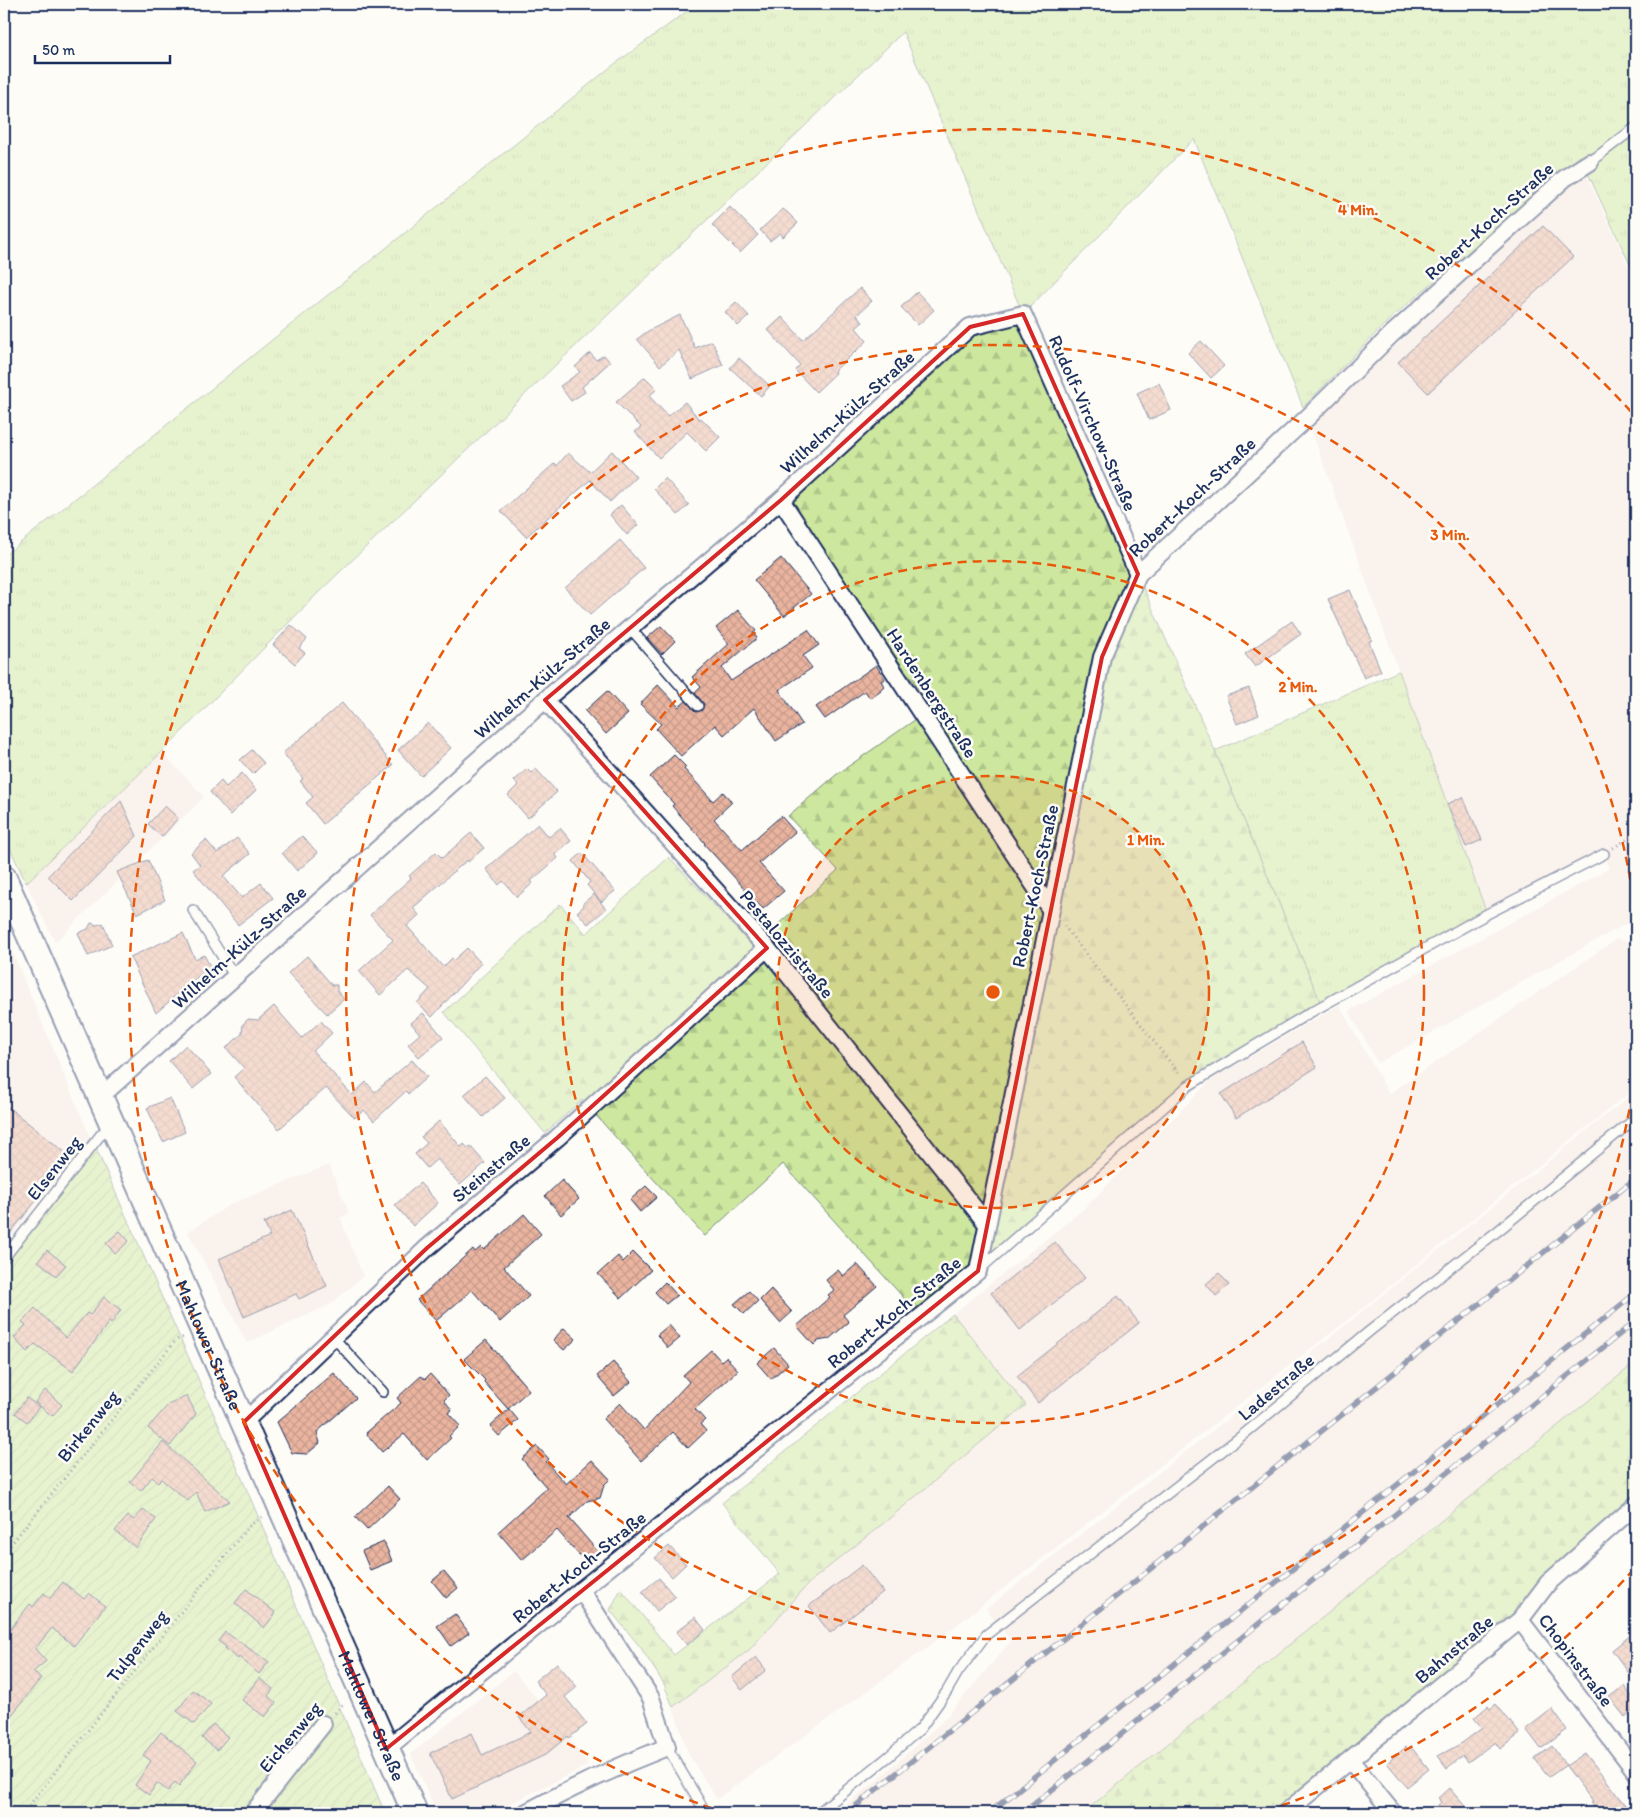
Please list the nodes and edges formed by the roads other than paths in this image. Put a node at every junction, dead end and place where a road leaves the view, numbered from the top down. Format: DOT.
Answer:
graph roads {
  1 [pos="1636,127"];
  2 [pos="1590,162"];
  3 [pos="1024,314"];
  4 [pos="781,500"];
  5 [pos="1138,574"];
  6 [pos="630,628"];
  7 [pos="545,700"];
  8 [pos="698,706"];
  9 [pos="1604,854"];
  10 [pos="4,878"];
  11 [pos="1050,909"];
  12 [pos="193,910"];
  13 [pos="767,948"];
  14 [pos="235,977"];
  15 [pos="100,1097"];
  16 [pos="1636,1118"];
  17 [pos="113,1125"];
  18 [pos="987,1224"];
  19 [pos="4,1258"];
  20 [pos="978,1271"];
  21 [pos="334,1338"];
  22 [pos="384,1392"];
  23 [pos="244,1422"];
  24 [pos="1636,1505"];
  25 [pos="581,1590"];
  26 [pos="1520,1620"];
  27 [pos="323,1724"];
  28 [pos="667,1747"];
  29 [pos="386,1749"];
  30 [pos="1350,1761"];
  31 [pos="1636,1772"];
  32 [pos="253,1813"];
  33 [pos="415,1813"];
  34 [pos="525,1813"];
  35 [pos="706,1813"];
  36 [pos="818,1813"];
  37 [pos="1285,1813"];
  38 [pos="1393,1813"];
  1 -- 2 [label="lane"];
  2 -- 5 [label="street, Robert-Koch-Straße"];
  3 -- 4 [label="street, Wilhelm-Külz-Straße"];
  3 -- 5 [label="street, Rudolf-Virchow-Straße"];
  4 -- 6 [label="street, Wilhelm-Külz-Straße"];
  4 -- 11 [label="street, Hardenbergstraße"];
  5 -- 11 [label="street, Robert-Koch-Straße"];
  6 -- 7 [label="street, Wilhelm-Külz-Straße"];
  6 -- 8 [label="lane"];
  7 -- 13 [label="street, Pestalozzistraße"];
  7 -- 14 [label="street, Wilhelm-Külz-Straße"];
  9 -- 20 [label="lane"];
  10 -- 15 [label="main road, Mahlower Straße"];
  11 -- 18 [label="street, Robert-Koch-Straße"];
  12 -- 14 [label="lane"];
  13 -- 18 [label="street, Pestalozzistraße"];
  13 -- 21 [label="street, Steinstraße"];
  14 -- 15 [label="street, Wilhelm-Külz-Straße"];
  15 -- 17 [label="main road, Mahlower Straße"];
  16 -- 36 [label="lane, Ladestraße"];
  17 -- 19 [label="lane, Elsenweg"];
  17 -- 23 [label="main road, Mahlower Straße"];
  18 -- 20 [label="street, Robert-Koch-Straße"];
  20 -- 25 [label="street, Robert-Koch-Straße"];
  21 -- 22 [label="lane"];
  21 -- 23 [label="street, Steinstraße"];
  23 -- 29 [label="main road, Mahlower Straße"];
  24 -- 26 [label="street, Bahnstraße"];
  25 -- 28 [label="street"];
  25 -- 29 [label="street, Robert-Koch-Straße"];
  26 -- 30 [label="street, Bahnstraße"];
  26 -- 31 [label="street, Chopinstraße"];
  27 -- 32 [label="street, Eichenweg"];
  28 -- 34 [label="street"];
  28 -- 35 [label="lane"];
  29 -- 33 [label="main road, Mahlower Straße"];
  30 -- 37 [label="street, Bahnstraße"];
  30 -- 38 [label="street"];
}
